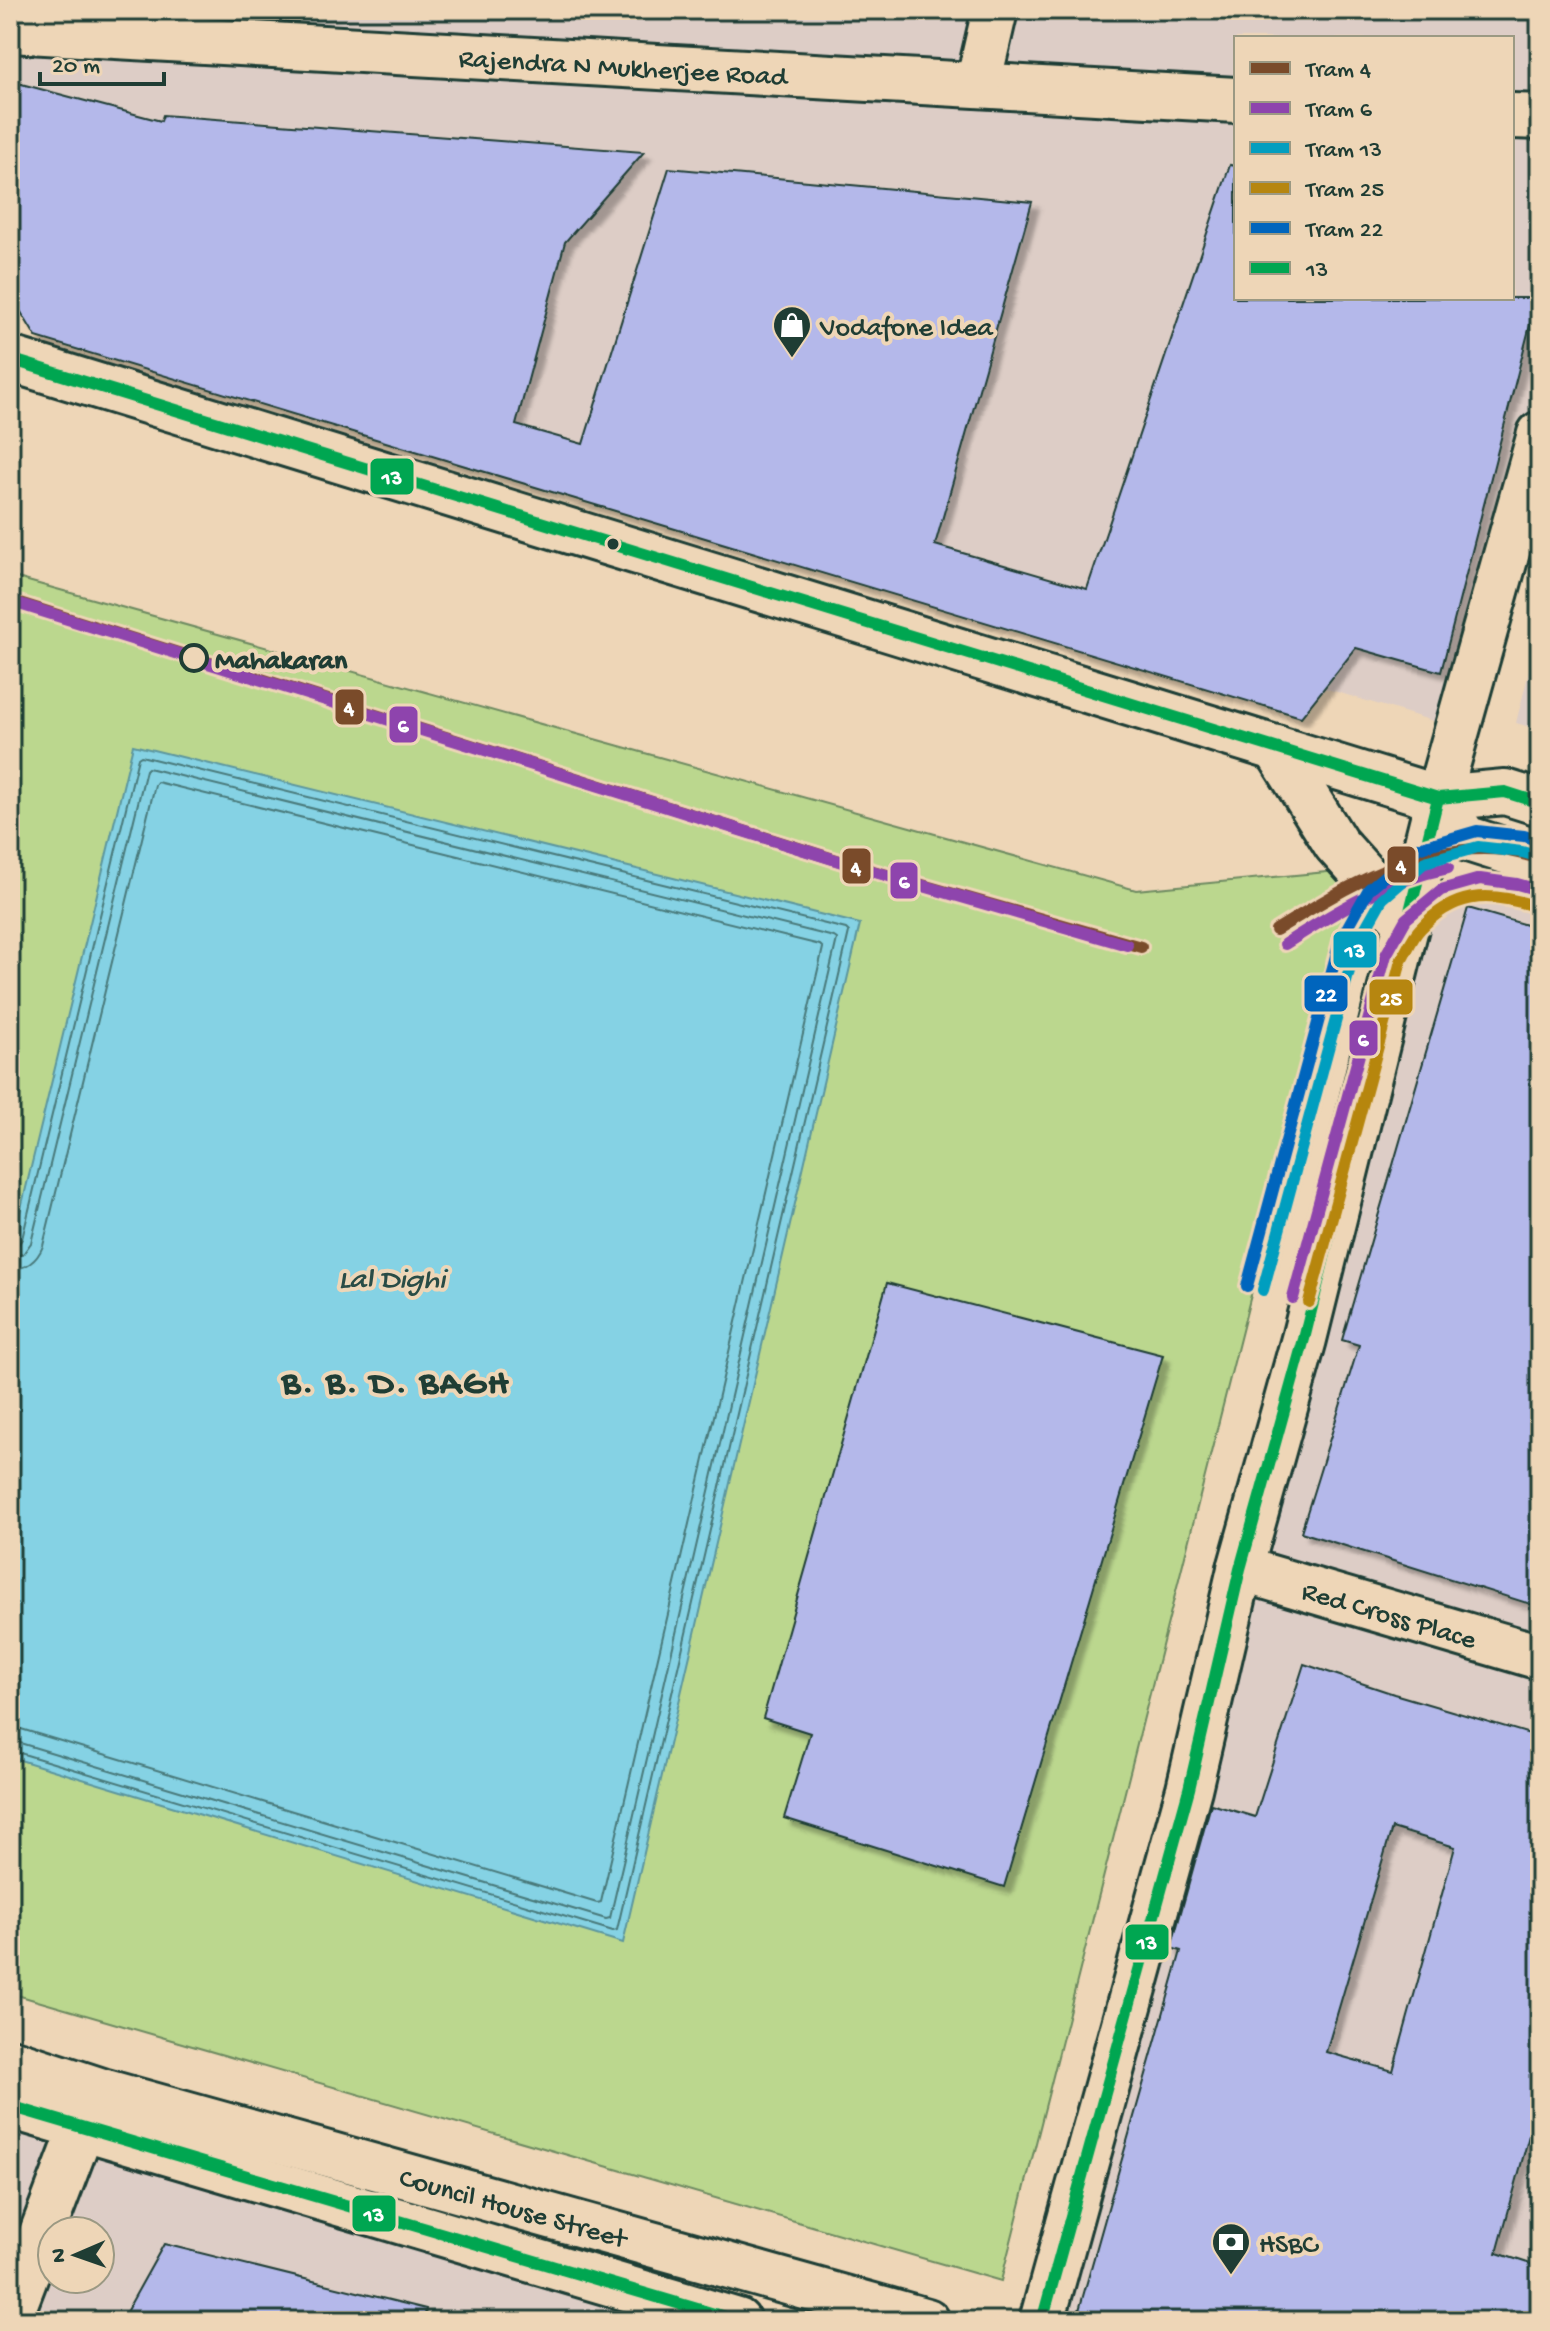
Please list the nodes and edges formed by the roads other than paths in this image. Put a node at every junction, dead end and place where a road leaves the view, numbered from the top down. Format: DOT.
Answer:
graph roads {
  1 [pos="995,10"];
  2 [pos="10,30"];
  3 [pos="978,84"];
  4 [pos="1234,100"];
  5 [pos="1514,116"];
  6 [pos="1540,117"];
  7 [pos="10,359"];
  8 [pos="1540,434"];
  9 [pos="1276,748"];
  10 [pos="1438,798"];
  11 [pos="1540,803"];
  12 [pos="1540,862"];
  13 [pos="1407,923"];
  14 [pos="1240,1569"];
  15 [pos="1540,1657"];
  16 [pos="10,2061"];
  17 [pos="10,2106"];
  18 [pos="92,2109"];
  19 [pos="10,2317"];
  20 [pos="738,2321"];
  21 [pos="927,2321"];
  22 [pos="1042,2321"];
  1 -- 3 [label="main road"];
  2 -- 3 [label="main road, Rajendra N Mukherjee Road"];
  3 -- 4 [label="main road, Rajendra N Mukherjee Road"];
  5 -- 6 [label="main road"];
  7 -- 9 [label="main road"];
  8 -- 10 [label="main road"];
  9 -- 10 [label="main road"];
  9 -- 13 [label="main road"];
  10 -- 11 [label="main road"];
  10 -- 12 [label="main road"];
  10 -- 13 [label="main road"];
  13 -- 14 [label="main road"];
  14 -- 15 [label="main road, Red Cross Place"];
  14 -- 22 [label="main road"];
  16 -- 18 [label="main road"];
  17 -- 18 [label="main road"];
  18 -- 19 [label="main road"];
  18 -- 20 [label="main road"];
  18 -- 21 [label="main road, Council House Street"];
}
